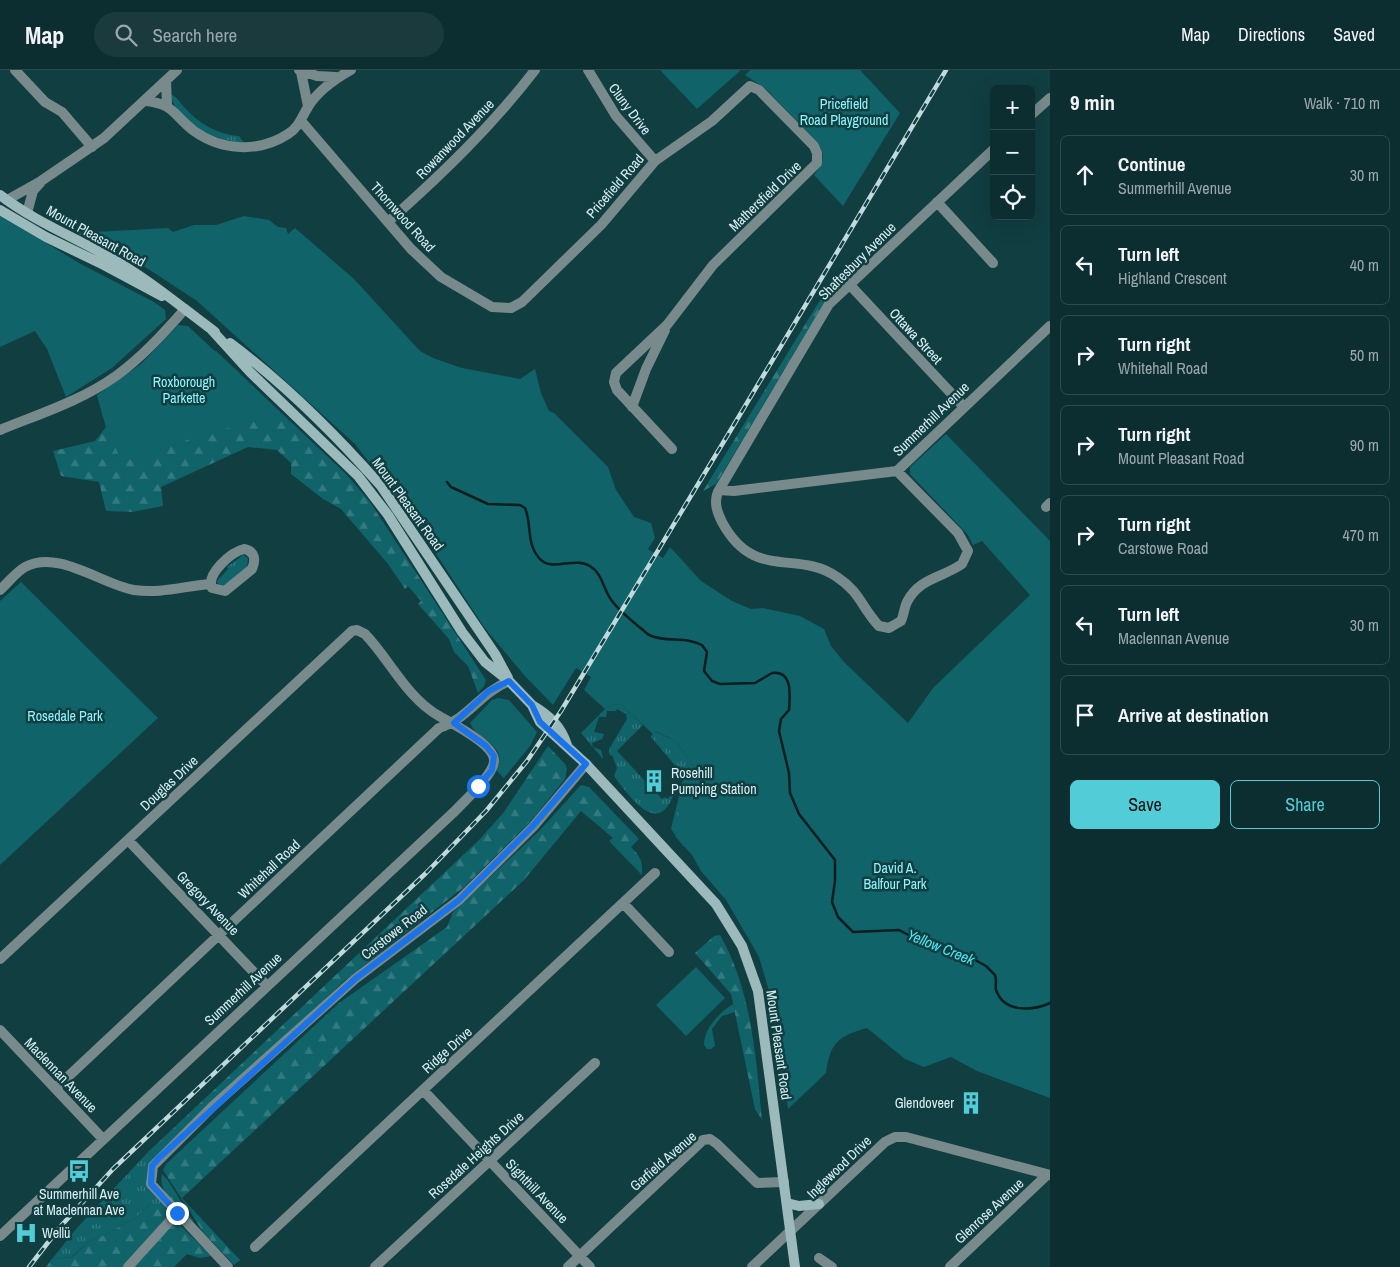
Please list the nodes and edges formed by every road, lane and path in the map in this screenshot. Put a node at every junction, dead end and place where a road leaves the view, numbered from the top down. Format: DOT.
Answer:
graph roads {
  1 [pos="15,70"];
  2 [pos="177,70"];
  3 [pos="351,70"];
  4 [pos="535,70"];
  5 [pos="588,70"];
  6 [pos="300,71"];
  7 [pos="336,77"];
  8 [pos="166,81"];
  9 [pos="756,88"];
  10 [pos="1050,98"];
  11 [pos="144,101"];
  12 [pos="167,105"];
  13 [pos="308,106"];
  14 [pos="1035,111"];
  15 [pos="302,122"];
  16 [pos="92,147"];
  17 [pos="990,153"];
  18 [pos="655,161"];
  19 [pos="41,181"];
  20 [pos="3,197"];
  21 [pos="937,202"];
  22 [pos="0,210"];
  23 [pos="27,213"];
  24 [pos="388,222"];
  25 [pos="993,263"];
  26 [pos="849,284"];
  27 [pos="181,306"];
  28 [pos="500,309"];
  29 [pos="667,325"];
  30 [pos="1050,326"];
  31 [pos="210,328"];
  32 [pos="632,407"];
  33 [pos="964,407"];
  34 [pos="0,430"];
  35 [pos="672,449"];
  36 [pos="897,471"];
  37 [pos="719,490"];
  38 [pos="210,584"];
  39 [pos="0,590"];
  40 [pos="509,681"];
  41 [pos="454,723"];
  42 [pos="586,764"];
  43 [pos="128,840"];
  44 [pos="655,873"];
  45 [pos="623,903"];
  46 [pos="218,935"];
  47 [pos="669,952"];
  48 [pos="0,959"];
  49 [pos="267,986"];
  50 [pos="0,1030"];
  51 [pos="595,1063"];
  52 [pos="56,1088"];
  53 [pos="423,1090"];
  54 [pos="102,1138"];
  55 [pos="488,1160"];
  56 [pos="1049,1175"];
  57 [pos="784,1182"];
  58 [pos="787,1203"];
  59 [pos="819,1204"];
  60 [pos="177,1213"];
  61 [pos="790,1232"];
  62 [pos="0,1236"];
  63 [pos="255,1247"];
  64 [pos="580,1256"];
  65 [pos="819,1258"];
  66 [pos="128,1267"];
  67 [pos="228,1267"];
  68 [pos="375,1267"];
  69 [pos="568,1267"];
  70 [pos="590,1267"];
  71 [pos="752,1267"];
  72 [pos="795,1267"];
  73 [pos="832,1267"];
  74 [pos="950,1267"];
  1 -- 16 [label="street"];
  2 -- 8 [label="street"];
  3 -- 7 [label="street"];
  4 -- 24 [label="street, Rowanwood Avenue"];
  5 -- 18 [label="street, Cluny Drive"];
  6 -- 7 [label="street"];
  6 -- 13 [label="street"];
  7 -- 13 [label="street"];
  8 -- 11 [label="street"];
  8 -- 12 [label="street"];
  9 -- 18 [label="street, Pricefield Road"];
  9 -- 29 [label="street, Mathersfield Drive"];
  10 -- 14 [label="street"];
  11 -- 12 [label="street"];
  11 -- 16 [label="street"];
  12 -- 15 [label="street"];
  13 -- 15 [label="street"];
  15 -- 24 [label="street, Thornwood Road"];
  16 -- 19 [label="street"];
  17 -- 21 [label="street, Shaftesbury Avenue"];
  18 -- 28 [label="street, Pricefield Road"];
  19 -- 20 [label="street"];
  19 -- 23 [label="street"];
  20 -- 23 [label="main road, Mount Pleasant Road"];
  21 -- 25 [label="street"];
  21 -- 26 [label="street, Shaftesbury Avenue"];
  22 -- 27 [label="main road, Mount Pleasant Road"];
  23 -- 27 [label="main road, Mount Pleasant Road"];
  24 -- 28 [label="street, Thornwood Road"];
  26 -- 33 [label="street, Ottawa Street"];
  26 -- 37 [label="street, Shaftesbury Avenue"];
  27 -- 31 [label="main road, Mount Pleasant Road"];
  27 -- 34 [label="street"];
  29 -- 32 [label="street, Mathersfield Drive"];
  29 -- 32 [label="street, Mathersfield Drive"];
  30 -- 33 [label="street, Summerhill Avenue"];
  31 -- 40 [label="main road, Mount Pleasant Road"];
  31 -- 40 [label="main road, Mount Pleasant Road"];
  32 -- 35 [label="street, Mathersfield Drive"];
  33 -- 36 [label="street, Summerhill Avenue"];
  36 -- 37 [label="street, Summerhill Avenue"];
  36 -- 37 [label="street"];
  38 -- 38 [label="street"];
  38 -- 39 [label="street"];
  40 -- 41 [label="street, Whitehall Road"];
  40 -- 42 [label="main road, Mount Pleasant Road"];
  41 -- 43 [label="street, Douglas Drive"];
  41 -- 46 [label="street, Whitehall Road"];
  41 -- 49 [label="street, Summerhill Avenue"];
  42 -- 57 [label="main road, Mount Pleasant Road"];
  42 -- 60 [label="street, Carstowe Road"];
  43 -- 46 [label="street, Gregory Avenue"];
  43 -- 48 [label="street, Douglas Drive"];
  44 -- 45 [label="street, Ridge Drive"];
  45 -- 47 [label="street"];
  45 -- 53 [label="street, Ridge Drive"];
  46 -- 49 [label="street, Gregory Avenue"];
  46 -- 52 [label="street, Whitehall Road"];
  49 -- 54 [label="street, Summerhill Avenue"];
  50 -- 52 [label="street, Maclennan Avenue"];
  51 -- 55 [label="street, Rosedale Heights Drive"];
  52 -- 54 [label="street, Maclennan Avenue"];
  53 -- 55 [label="street, Sighthill Avenue"];
  53 -- 63 [label="street, Ridge Drive"];
  54 -- 62 [label="street, Summerhill Avenue"];
  55 -- 64 [label="street, Sighthill Avenue"];
  55 -- 68 [label="street, Rosedale Heights Drive"];
  56 -- 59 [label="street, Inglewood Drive"];
  56 -- 74 [label="street, Glenrose Avenue"];
  57 -- 58 [label="main road, Mount Pleasant Road"];
  57 -- 64 [label="street, Garfield Avenue"];
  58 -- 59 [label="main road"];
  58 -- 61 [label="main road, Mount Pleasant Road"];
  59 -- 61 [label="street, Inglewood Drive"];
  60 -- 66 [label="street"];
  60 -- 67 [label="street"];
  61 -- 71 [label="street, Inglewood Drive"];
  61 -- 72 [label="main road, Mount Pleasant Road"];
  64 -- 69 [label="street, Garfield Avenue"];
  64 -- 70 [label="street, Sighthill Avenue"];
  65 -- 73 [label="street"];
}
